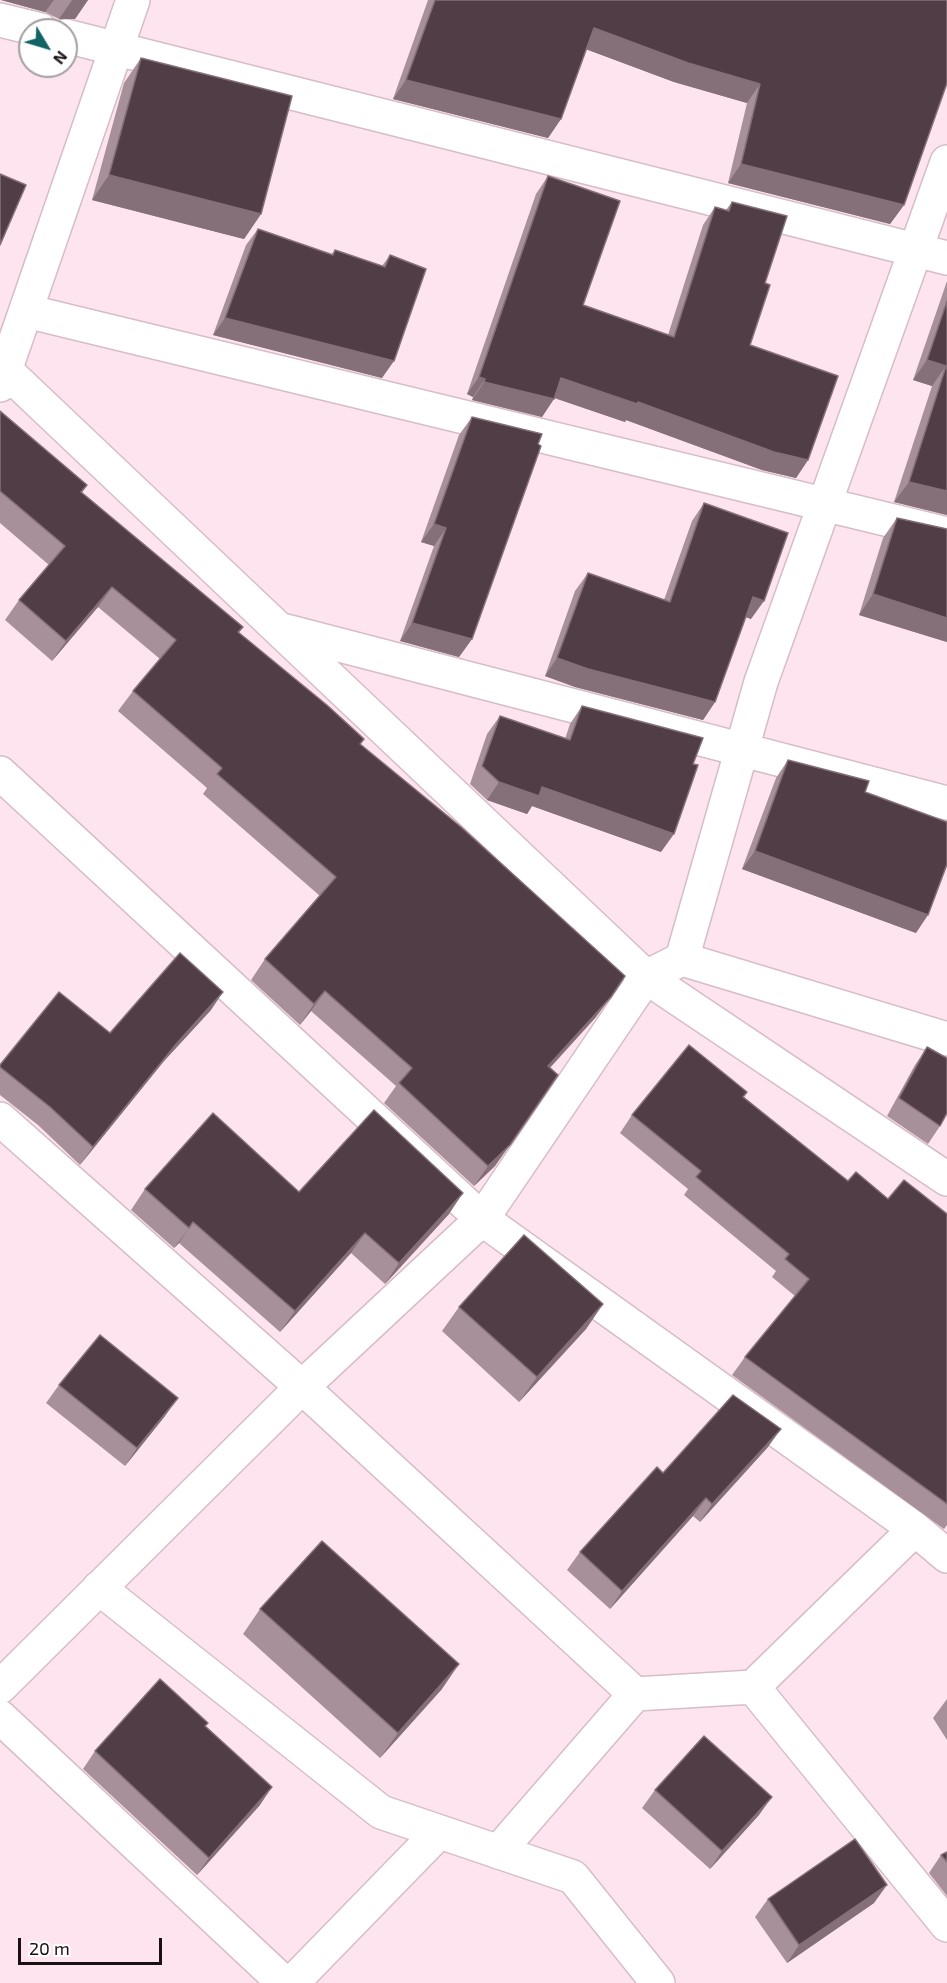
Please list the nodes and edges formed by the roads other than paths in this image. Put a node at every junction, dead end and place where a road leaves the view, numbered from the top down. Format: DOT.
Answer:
graph roads {
  1 [pos="133,0"];
  2 [pos="0,20"];
  3 [pos="18,24"];
  4 [pos="78,39"];
  5 [pos="118,49"];
  6 [pos="947,162"];
  7 [pos="932,255"];
  8 [pos="26,311"];
  9 [pos="2,373"];
  10 [pos="826,503"];
  11 [pos="947,534"];
  12 [pos="281,630"];
  13 [pos="742,750"];
  14 [pos="0,773"];
  15 [pos="947,803"];
  16 [pos="682,959"];
  17 [pos="646,977"];
  18 [pos="947,1039"];
  19 [pos="0,1119"];
  20 [pos="947,1179"];
  21 [pos="482,1220"];
  22 [pos="302,1387"];
  23 [pos="915,1529"];
  24 [pos="947,1556"];
  25 [pos="99,1588"];
  26 [pos="3,1679"];
  27 [pos="753,1687"];
  28 [pos="635,1694"];
  29 [pos="0,1717"];
  30 [pos="439,1832"];
  31 [pos="498,1852"];
  32 [pos="947,1925"];
  33 [pos="284,1983"];
  34 [pos="292,1983"];
  35 [pos="658,1983"];
  1 -- 5 [label="street"];
  2 -- 3 [label="street"];
  4 -- 5 [label="street"];
  5 -- 7 [label="street"];
  5 -- 8 [label="street"];
  6 -- 7 [label="street"];
  7 -- 10 [label="street"];
  8 -- 9 [label="street"];
  8 -- 10 [label="street"];
  9 -- 12 [label="street"];
  10 -- 11 [label="street"];
  10 -- 13 [label="street"];
  12 -- 13 [label="street"];
  12 -- 17 [label="street"];
  13 -- 15 [label="street"];
  13 -- 16 [label="street"];
  14 -- 21 [label="street"];
  16 -- 17 [label="street"];
  16 -- 18 [label="street"];
  17 -- 20 [label="street"];
  17 -- 21 [label="street"];
  19 -- 22 [label="street"];
  21 -- 22 [label="street"];
  21 -- 23 [label="street"];
  22 -- 25 [label="street"];
  22 -- 28 [label="street"];
  23 -- 24 [label="street"];
  23 -- 27 [label="street"];
  25 -- 26 [label="street"];
  25 -- 30 [label="street"];
  27 -- 28 [label="street"];
  27 -- 32 [label="street"];
  28 -- 31 [label="street"];
  29 -- 33 [label="street"];
  30 -- 31 [label="street"];
  30 -- 34 [label="street"];
  31 -- 35 [label="street"];
}
